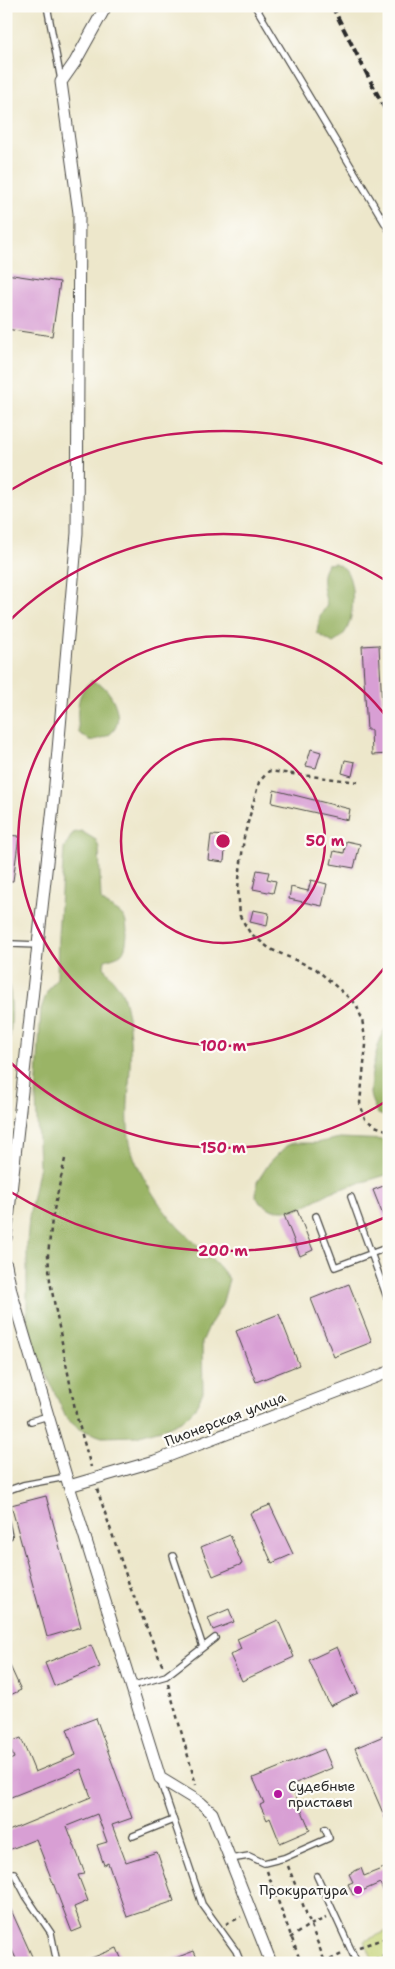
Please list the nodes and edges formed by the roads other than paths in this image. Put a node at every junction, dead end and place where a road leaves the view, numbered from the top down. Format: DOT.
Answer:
graph roads {
  1 [pos="47,6"];
  2 [pos="106,6"];
  3 [pos="255,6"];
  4 [pos="61,82"];
  5 [pos="389,230"];
  6 [pos="12,944"];
  7 [pos="38,945"];
  8 [pos="351,1198"];
  9 [pos="316,1216"];
  10 [pos="6,1238"];
  11 [pos="389,1248"];
  12 [pos="371,1254"];
  13 [pos="6,1265"];
  14 [pos="389,1303"];
  15 [pos="389,1372"];
  16 [pos="48,1416"];
  17 [pos="31,1421"];
  18 [pos="67,1482"];
  19 [pos="6,1491"];
  20 [pos="6,1522"];
  21 [pos="9,1536"];
  22 [pos="174,1556"];
  23 [pos="215,1638"];
  24 [pos="203,1647"];
  25 [pos="131,1686"];
  26 [pos="160,1778"];
  27 [pos="173,1820"];
  28 [pos="325,1828"];
  29 [pos="133,1836"];
  30 [pos="230,1859"];
  31 [pos="6,1873"];
  32 [pos="317,1876"];
  33 [pos="57,1963"];
  34 [pos="241,1963"];
  35 [pos="271,1963"];
  36 [pos="357,1963"];
  1 -- 4 [label="lane"];
  2 -- 4 [label="street"];
  3 -- 5 [label="lane"];
  4 -- 7 [label="street"];
  6 -- 7 [label="lane"];
  7 -- 10 [label="street"];
  8 -- 12 [label="lane"];
  9 -- 12 [label="lane"];
  11 -- 12 [label="lane"];
  12 -- 14 [label="lane"];
  13 -- 16 [label="street"];
  15 -- 18 [label="street, Пионерская улица"];
  16 -- 17 [label="lane"];
  16 -- 18 [label="street"];
  18 -- 19 [label="lane"];
  18 -- 25 [label="street"];
  20 -- 21 [label="lane"];
  22 -- 24 [label="lane"];
  23 -- 24 [label="lane"];
  24 -- 25 [label="lane"];
  25 -- 26 [label="street"];
  26 -- 27 [label="lane"];
  26 -- 30 [label="street"];
  27 -- 29 [label="lane"];
  27 -- 34 [label="lane"];
  28 -- 30 [label="lane"];
  30 -- 35 [label="street"];
  31 -- 33 [label="lane"];
  32 -- 36 [label="lane"];
}
